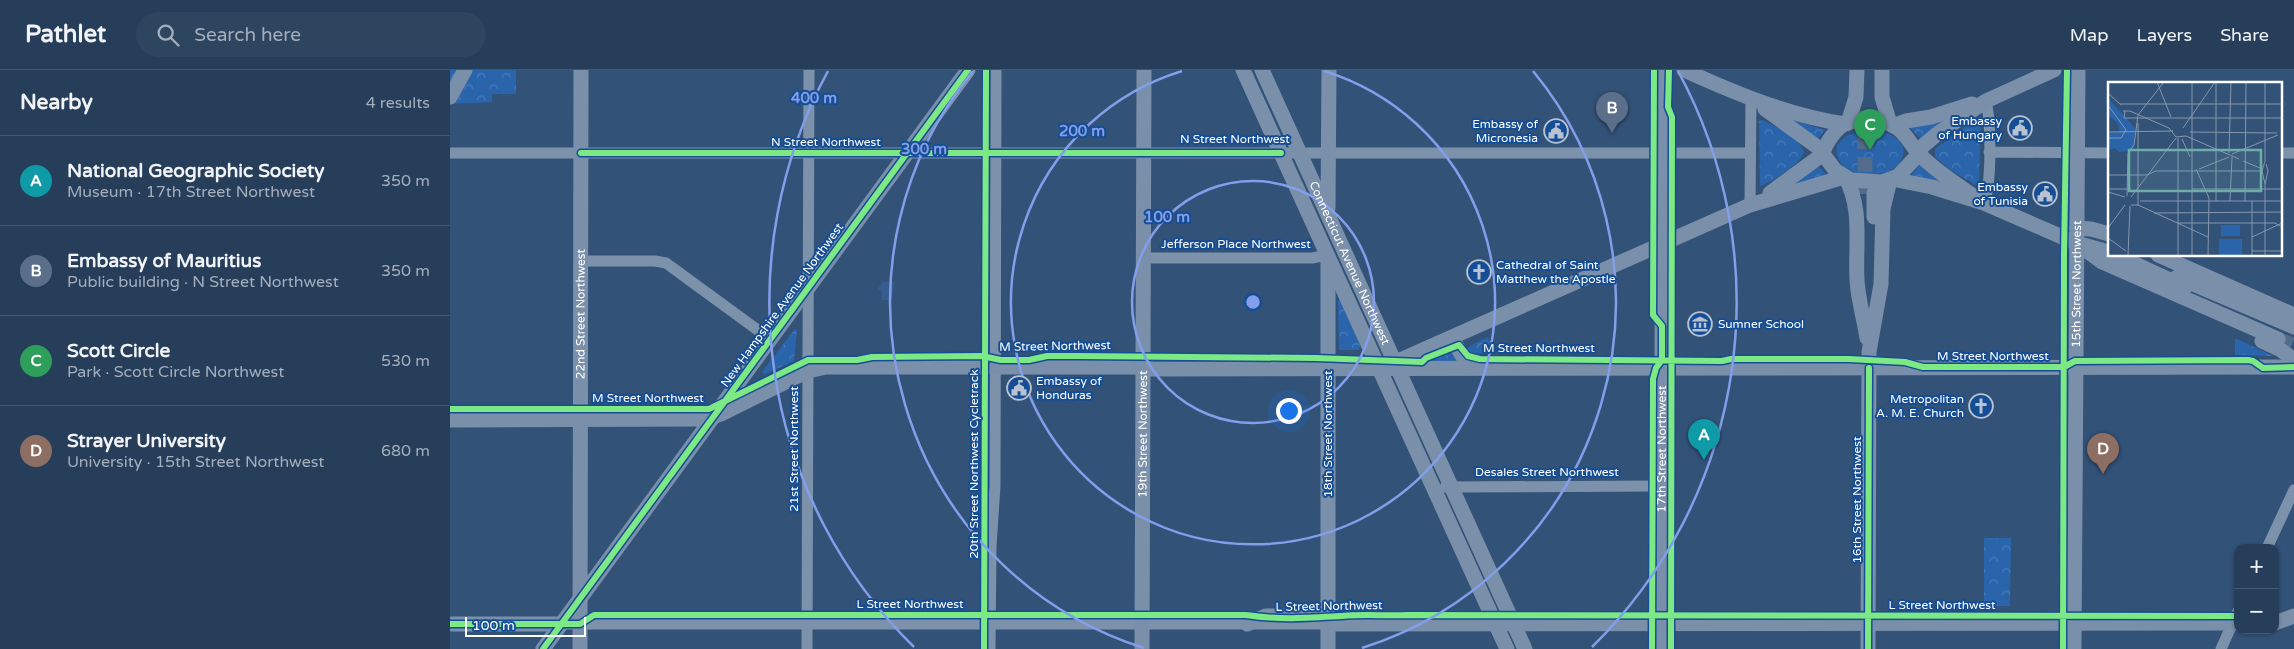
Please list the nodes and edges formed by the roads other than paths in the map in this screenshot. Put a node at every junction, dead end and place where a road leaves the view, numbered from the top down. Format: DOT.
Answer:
graph roads {
  1 [pos="465,70"];
  2 [pos="582,70"];
  3 [pos="809,70"];
  4 [pos="968,70"];
  5 [pos="996,70"];
  6 [pos="1144,70"];
  7 [pos="1329,70"];
  8 [pos="1663,70"];
  9 [pos="1684,70"];
  10 [pos="1857,70"];
  11 [pos="1865,70"];
  12 [pos="1874,70"];
  13 [pos="1882,70"];
  14 [pos="2054,70"];
  15 [pos="2078,70"];
  16 [pos="1244,72"];
  17 [pos="1264,73"];
  18 [pos="450,97"];
  19 [pos="1751,100"];
  20 [pos="1986,101"];
  21 [pos="1847,123"];
  22 [pos="1891,125"];
  23 [pos="1300,152"];
  24 [pos="1329,152"];
  25 [pos="1823,152"];
  26 [pos="1918,152"];
  27 [pos="1989,152"];
  28 [pos="450,153"];
  29 [pos="581,153"];
  30 [pos="808,153"];
  31 [pos="907,153"];
  32 [pos="996,153"];
  33 [pos="1143,153"];
  34 [pos="1281,153"];
  35 [pos="1663,153"];
  36 [pos="1750,153"];
  37 [pos="2077,153"];
  38 [pos="2108,153"];
  39 [pos="1844,177"];
  40 [pos="1891,180"];
  41 [pos="1869,193"];
  42 [pos="1984,203"];
  43 [pos="1750,205"];
  44 [pos="1328,215"];
  45 [pos="2108,234"];
  46 [pos="2077,236"];
  47 [pos="1662,244"];
  48 [pos="2108,252"];
  49 [pos="1328,255"];
  50 [pos="2117,256"];
  51 [pos="2160,256"];
  52 [pos="1143,258"];
  53 [pos="581,261"];
  54 [pos="2141,273"];
  55 [pos="808,290"];
  56 [pos="2294,315"];
  57 [pos="1869,323"];
  58 [pos="2285,332"];
  59 [pos="1452,338"];
  60 [pos="770,339"];
  61 [pos="1869,360"];
  62 [pos="2294,360"];
  63 [pos="1662,364"];
  64 [pos="2075,364"];
  65 [pos="1396,365"];
  66 [pos="995,367"];
  67 [pos="2294,367"];
  68 [pos="1143,368"];
  69 [pos="1328,368"];
  70 [pos="1379,368"];
  71 [pos="1485,368"];
  72 [pos="808,371"];
  73 [pos="715,416"];
  74 [pos="450,420"];
  75 [pos="580,420"];
  76 [pos="1662,486"];
  77 [pos="1451,487"];
  78 [pos="1434,488"];
  79 [pos="2294,490"];
  80 [pos="2269,544"];
  81 [pos="580,599"];
  82 [pos="2294,616"];
  83 [pos="2234,618"];
  84 [pos="1327,620"];
  85 [pos="1493,620"];
  86 [pos="1512,620"];
  87 [pos="1661,620"];
  88 [pos="1868,620"];
  89 [pos="2074,620"];
  90 [pos="2234,622"];
  91 [pos="2279,622"];
  92 [pos="2279,623"];
  93 [pos="2294,623"];
  94 [pos="450,624"];
  95 [pos="561,624"];
  96 [pos="580,624"];
  97 [pos="1142,624"];
  98 [pos="1247,624"];
  99 [pos="807,625"];
  100 [pos="990,625"];
  101 [pos="543,649"];
  102 [pos="580,649"];
  103 [pos="807,649"];
  104 [pos="990,649"];
  105 [pos="1142,649"];
  106 [pos="1328,649"];
  107 [pos="1506,649"];
  108 [pos="1525,649"];
  109 [pos="1661,649"];
  110 [pos="1868,649"];
  111 [pos="2074,649"];
  112 [pos="2220,649"];
  1 -- 18 [label="main road"];
  2 -- 29 [label="main road, 22nd Street Northwest"];
  3 -- 30 [label="street, 21st Street Northwest"];
  4 -- 31 [label="main road, New Hampshire Avenue Northwest"];
  5 -- 32 [label="street"];
  6 -- 33 [label="main road, 19th Street Northwest"];
  7 -- 24 [label="main road, 18th Street Northwest"];
  8 -- 35 [label="main road, 17th Street Northwest"];
  9 -- 19 [label="main road"];
  10 -- 21 [label="main road"];
  11 -- 12 [label="main road"];
  13 -- 22 [label="main road"];
  14 -- 20 [label="main road"];
  15 -- 37 [label="main road, 15th Street Northwest"];
  16 -- 34 [label="main road, Connecticut Avenue Northwest"];
  17 -- 23 [label="main road, Connecticut Avenue Northwest"];
  19 -- 21 [label="main road"];
  19 -- 25 [label="main road"];
  19 -- 36 [label="street"];
  20 -- 22 [label="main road"];
  20 -- 26 [label="main road"];
  20 -- 27 [label="street"];
  21 -- 22 [label="main road"];
  21 -- 25 [label="main road"];
  22 -- 26 [label="main road"];
  23 -- 24 [label="street, N Street Northwest"];
  23 -- 34 [label="street, N Street Northwest"];
  23 -- 44 [label="main road, Connecticut Avenue Northwest"];
  24 -- 35 [label="street, N Street Northwest"];
  24 -- 44 [label="main road, 18th Street Northwest"];
  25 -- 39 [label="main road"];
  25 -- 43 [label="main road"];
  26 -- 40 [label="main road"];
  26 -- 42 [label="main road"];
  27 -- 37 [label="street"];
  27 -- 42 [label="street"];
  28 -- 29 [label="street, N Street Northwest"];
  29 -- 30 [label="street, N Street Northwest"];
  29 -- 53 [label="main road, 22nd Street Northwest"];
  30 -- 31 [label="street, N Street Northwest"];
  30 -- 55 [label="street, 21st Street Northwest"];
  31 -- 32 [label="street, N Street Northwest"];
  31 -- 55 [label="main road, New Hampshire Avenue Northwest"];
  32 -- 33 [label="street, N Street Northwest"];
  32 -- 66 [label="street"];
  33 -- 34 [label="street, N Street Northwest"];
  33 -- 52 [label="main road, 19th Street Northwest"];
  34 -- 49 [label="main road, Connecticut Avenue Northwest"];
  35 -- 36 [label="street, N Street Northwest"];
  35 -- 47 [label="main road, 17th Street Northwest"];
  36 -- 43 [label="street"];
  37 -- 38 [label="street"];
  37 -- 46 [label="main road, 15th Street Northwest"];
  39 -- 40 [label="main road"];
  39 -- 43 [label="main road"];
  39 -- 57 [label="main road, 16th Street Northwest"];
  40 -- 42 [label="main road"];
  40 -- 57 [label="main road, 16th Street Northwest"];
  41 -- 57 [label="main road, 16th Street Northwest"];
  42 -- 46 [label="main road"];
  43 -- 47 [label="main road"];
  44 -- 49 [label="main road, 18th Street Northwest"];
  44 -- 65 [label="main road, Connecticut Avenue Northwest"];
  45 -- 46 [label="main road"];
  46 -- 48 [label="main road"];
  46 -- 54 [label="main road"];
  46 -- 64 [label="main road, 15th Street Northwest"];
  47 -- 59 [label="main road"];
  47 -- 63 [label="main road, 17th Street Northwest"];
  49 -- 52 [label="street, Jefferson Place Northwest"];
  49 -- 69 [label="main road, 18th Street Northwest"];
  49 -- 70 [label="main road, Connecticut Avenue Northwest"];
  50 -- 54 [label="main road"];
  51 -- 56 [label="main road"];
  52 -- 68 [label="main road, 19th Street Northwest"];
  53 -- 60 [label="street"];
  53 -- 75 [label="main road, 22nd Street Northwest"];
  54 -- 58 [label="main road"];
  54 -- 62 [label="main road"];
  55 -- 60 [label="main road, New Hampshire Avenue Northwest"];
  55 -- 72 [label="street, 21st Street Northwest"];
  57 -- 61 [label="main road, 16th Street Northwest"];
  59 -- 65 [label="main road"];
  59 -- 71 [label="main road"];
  60 -- 73 [label="main road, New Hampshire Avenue Northwest"];
  61 -- 63 [label="main road, M Street Northwest"];
  61 -- 64 [label="main road, M Street Northwest"];
  61 -- 88 [label="main road, 16th Street Northwest"];
  63 -- 71 [label="main road, M Street Northwest"];
  63 -- 76 [label="main road, 17th Street Northwest"];
  64 -- 67 [label="main road, M Street Northwest"];
  64 -- 89 [label="main road, 15th Street Northwest"];
  65 -- 70 [label="main road, M Street Northwest"];
  65 -- 71 [label="main road, M Street Northwest"];
  65 -- 77 [label="main road, Connecticut Avenue Northwest"];
  66 -- 68 [label="main road, M Street Northwest"];
  66 -- 72 [label="main road, M Street Northwest"];
  66 -- 100 [label="street"];
  68 -- 69 [label="main road, M Street Northwest"];
  68 -- 97 [label="main road, 19th Street Northwest"];
  69 -- 70 [label="main road, M Street Northwest"];
  69 -- 84 [label="main road, 18th Street Northwest"];
  70 -- 78 [label="main road, Connecticut Avenue Northwest"];
  72 -- 73 [label="main road, M Street Northwest"];
  72 -- 99 [label="street, 21st Street Northwest"];
  73 -- 75 [label="main road, M Street Northwest"];
  73 -- 81 [label="main road, New Hampshire Avenue Northwest"];
  74 -- 75 [label="main road, M Street Northwest"];
  75 -- 81 [label="main road, 22nd Street Northwest"];
  76 -- 77 [label="street, Desales Street Northwest"];
  76 -- 87 [label="main road, 17th Street Northwest"];
  77 -- 78 [label="street, Desales Street Northwest"];
  77 -- 86 [label="main road, Connecticut Avenue Northwest"];
  78 -- 85 [label="main road, Connecticut Avenue Northwest"];
  79 -- 80 [label="street"];
  81 -- 95 [label="main road, New Hampshire Avenue Northwest"];
  81 -- 96 [label="main road, 22nd Street Northwest"];
  82 -- 91 [label="main road"];
  83 -- 89 [label="main road, L Street Northwest"];
  84 -- 85 [label="main road, L Street Northwest"];
  84 -- 98 [label="main road, L Street Northwest"];
  84 -- 106 [label="main road, 18th Street Northwest"];
  85 -- 86 [label="main road, L Street Northwest"];
  85 -- 107 [label="main road, Connecticut Avenue Northwest"];
  86 -- 87 [label="main road, L Street Northwest"];
  86 -- 108 [label="main road, Connecticut Avenue Northwest"];
  87 -- 88 [label="main road, L Street Northwest"];
  87 -- 109 [label="main road, 17th Street Northwest"];
  88 -- 89 [label="main road, L Street Northwest"];
  88 -- 110 [label="main road, 16th Street Northwest"];
  89 -- 111 [label="main road, 15th Street Northwest"];
  90 -- 112 [label="street"];
  92 -- 93 [label="main road"];
  94 -- 95 [label="main road, L Street Northwest"];
  95 -- 96 [label="street, L Street Northwest"];
  95 -- 101 [label="main road, New Hampshire Avenue Northwest"];
  96 -- 99 [label="street, L Street Northwest"];
  96 -- 102 [label="main road, 22nd Street Northwest"];
  97 -- 98 [label="street, L Street Northwest"];
  97 -- 100 [label="street, L Street Northwest"];
  97 -- 105 [label="main road, 19th Street Northwest"];
  99 -- 100 [label="street, L Street Northwest"];
  99 -- 103 [label="street, 21st Street Northwest"];
  100 -- 104 [label="street"];
}
